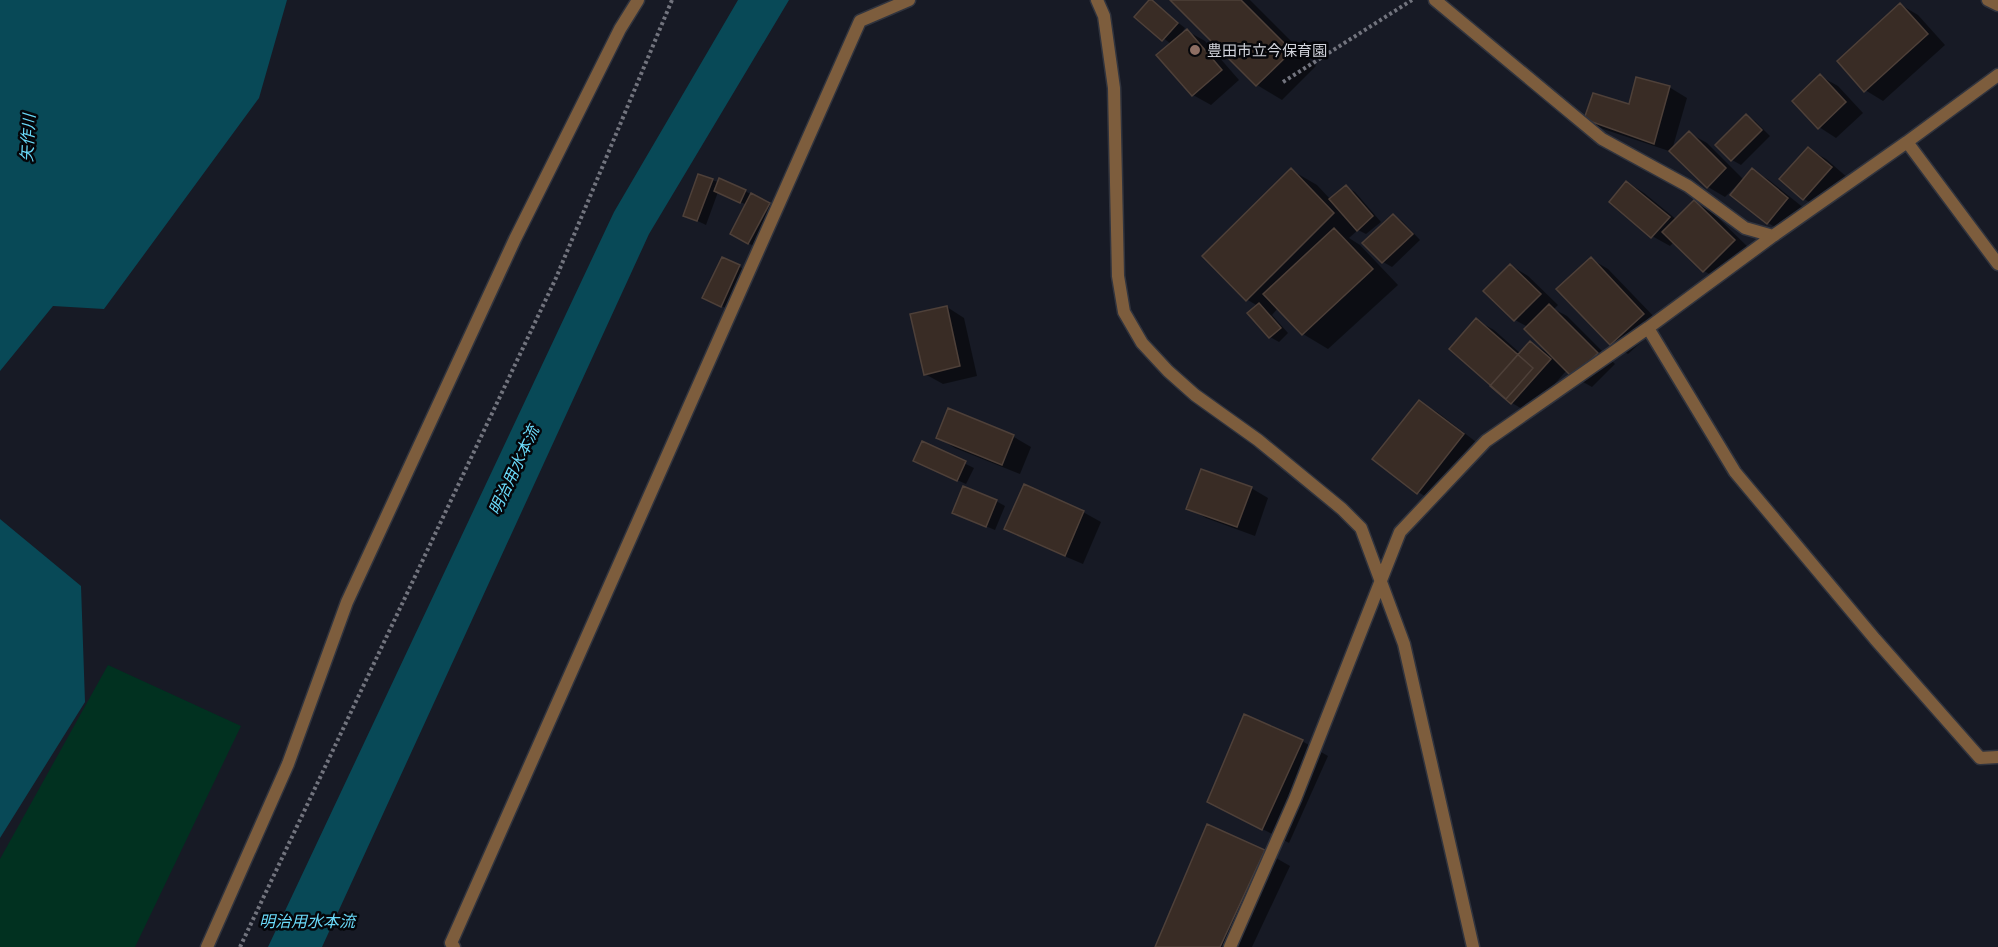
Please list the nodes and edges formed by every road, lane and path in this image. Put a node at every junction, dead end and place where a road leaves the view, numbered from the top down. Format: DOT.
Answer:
graph roads {
  1 [pos="638,0"];
  2 [pos="672,0"];
  3 [pos="909,0"];
  4 [pos="1097,0"];
  5 [pos="1413,0"];
  6 [pos="1435,0"];
  7 [pos="1988,0"];
  8 [pos="1998,5"];
  9 [pos="1998,75"];
  10 [pos="1283,82"];
  11 [pos="1907,142"];
  12 [pos="1773,236"];
  13 [pos="1998,264"];
  14 [pos="1648,328"];
  15 [pos="1381,578"];
  16 [pos="1998,757"];
  17 [pos="207,947"];
  18 [pos="240,947"];
  19 [pos="454,947"];
  20 [pos="1230,947"];
  21 [pos="1473,947"];
  1 -- 17 [label="street"];
  2 -- 18 [label="path"];
  3 -- 19 [label="street"];
  4 -- 15 [label="street"];
  5 -- 10 [label="path"];
  6 -- 12 [label="street"];
  7 -- 8 [label="street"];
  9 -- 11 [label="street"];
  11 -- 12 [label="street"];
  11 -- 13 [label="street"];
  12 -- 14 [label="street"];
  14 -- 15 [label="street"];
  14 -- 16 [label="street"];
  15 -- 20 [label="street"];
  15 -- 21 [label="street"];
}
